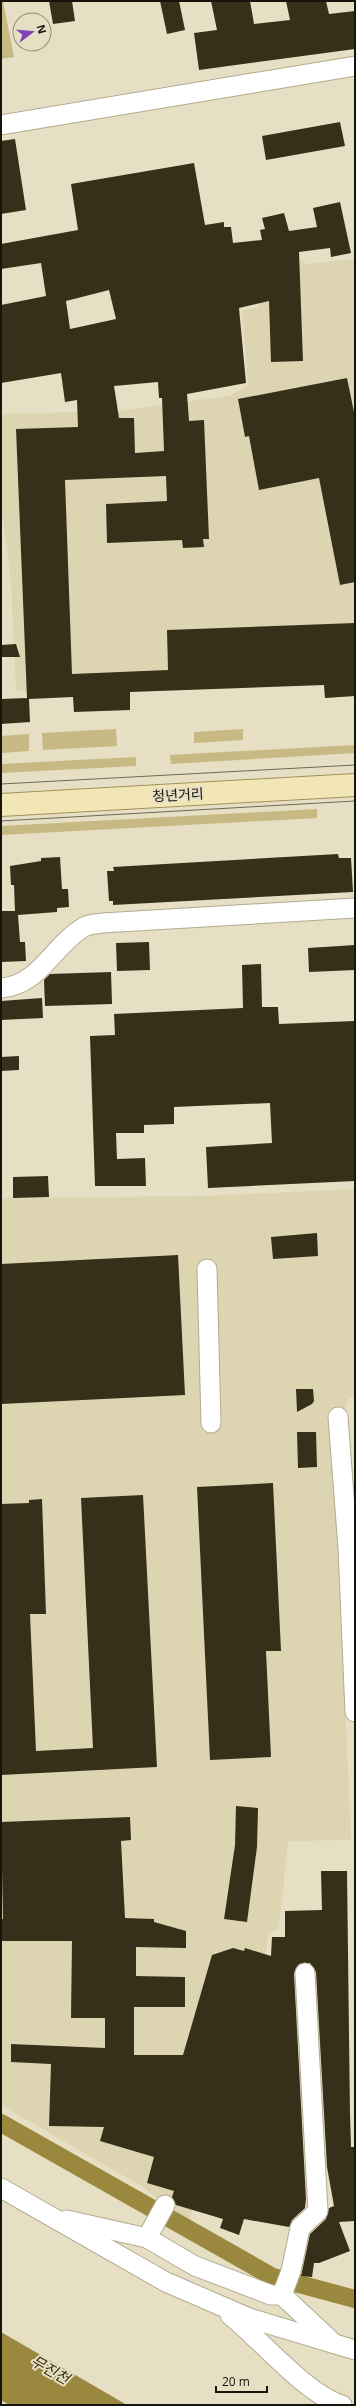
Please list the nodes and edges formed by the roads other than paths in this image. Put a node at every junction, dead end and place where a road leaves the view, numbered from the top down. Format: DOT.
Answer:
graph roads {
  1 [pos="355,66"];
  2 [pos="1,125"];
  3 [pos="355,785"];
  4 [pos="1,805"];
  5 [pos="355,908"];
  6 [pos="1,988"];
  7 [pos="207,1269"];
  8 [pos="338,1417"];
  9 [pos="211,1423"];
  10 [pos="354,1669"];
  11 [pos="355,1712"];
  12 [pos="305,1972"];
  13 [pos="1,2188"];
  14 [pos="165,2205"];
  15 [pos="48,2215"];
  16 [pos="149,2233"];
  17 [pos="286,2285"];
  18 [pos="215,2303"];
  19 [pos="334,2344"];
  20 [pos="355,2350"];
  21 [pos="342,2405"];
  1 -- 2 [label="street"];
  3 -- 4 [label="main road, 청년거리"];
  5 -- 6 [label="street"];
  7 -- 9 [label="street"];
  8 -- 10 [label="street"];
  10 -- 11 [label="street"];
  12 -- 17 [label="street"];
  13 -- 15 [label="street"];
  14 -- 16 [label="street"];
  15 -- 16 [label="street"];
  15 -- 18 [label="street"];
  16 -- 17 [label="street"];
  17 -- 19 [label="street"];
  18 -- 19 [label="street"];
  18 -- 21 [label="street"];
  19 -- 20 [label="street"];
}
